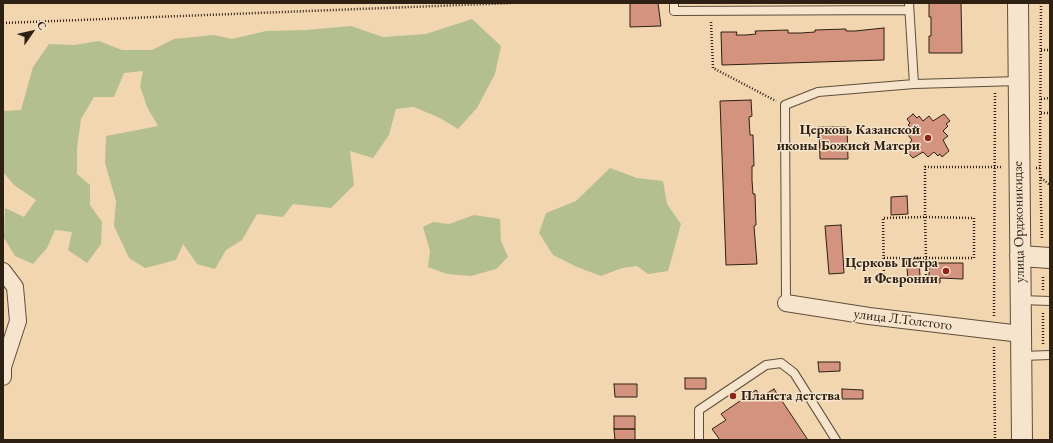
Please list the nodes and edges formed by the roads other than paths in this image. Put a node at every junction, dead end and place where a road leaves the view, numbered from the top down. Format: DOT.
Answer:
graph roads {
  1 [pos="674,3"];
  2 [pos="1018,3"];
  3 [pos="909,6"];
  4 [pos="1019,81"];
  5 [pos="914,84"];
  6 [pos="1020,256"];
  7 [pos="1050,258"];
  8 [pos="3,271"];
  9 [pos="1020,300"];
  10 [pos="1050,301"];
  11 [pos="786,303"];
  12 [pos="1021,334"];
  13 [pos="1050,355"];
  14 [pos="1021,356"];
  15 [pos="3,378"];
  16 [pos="699,440"];
  17 [pos="836,440"];
  18 [pos="1022,440"];
  1 -- 3 [label="lane"];
  2 -- 4 [label="street, улица Орджоникидзе"];
  3 -- 5 [label="lane"];
  4 -- 5 [label="lane"];
  4 -- 6 [label="street, улица Орджоникидзе"];
  5 -- 11 [label="lane"];
  6 -- 7 [label="street"];
  6 -- 9 [label="street, улица Орджоникидзе"];
  8 -- 15 [label="street"];
  9 -- 10 [label="lane"];
  9 -- 12 [label="street, улица Орджоникидзе"];
  11 -- 12 [label="street, улица Л.Толстого"];
  12 -- 14 [label="street, улица Орджоникидзе"];
  13 -- 14 [label="lane"];
  14 -- 18 [label="street, улица Орджоникидзе"];
  16 -- 17 [label="lane"];
}
